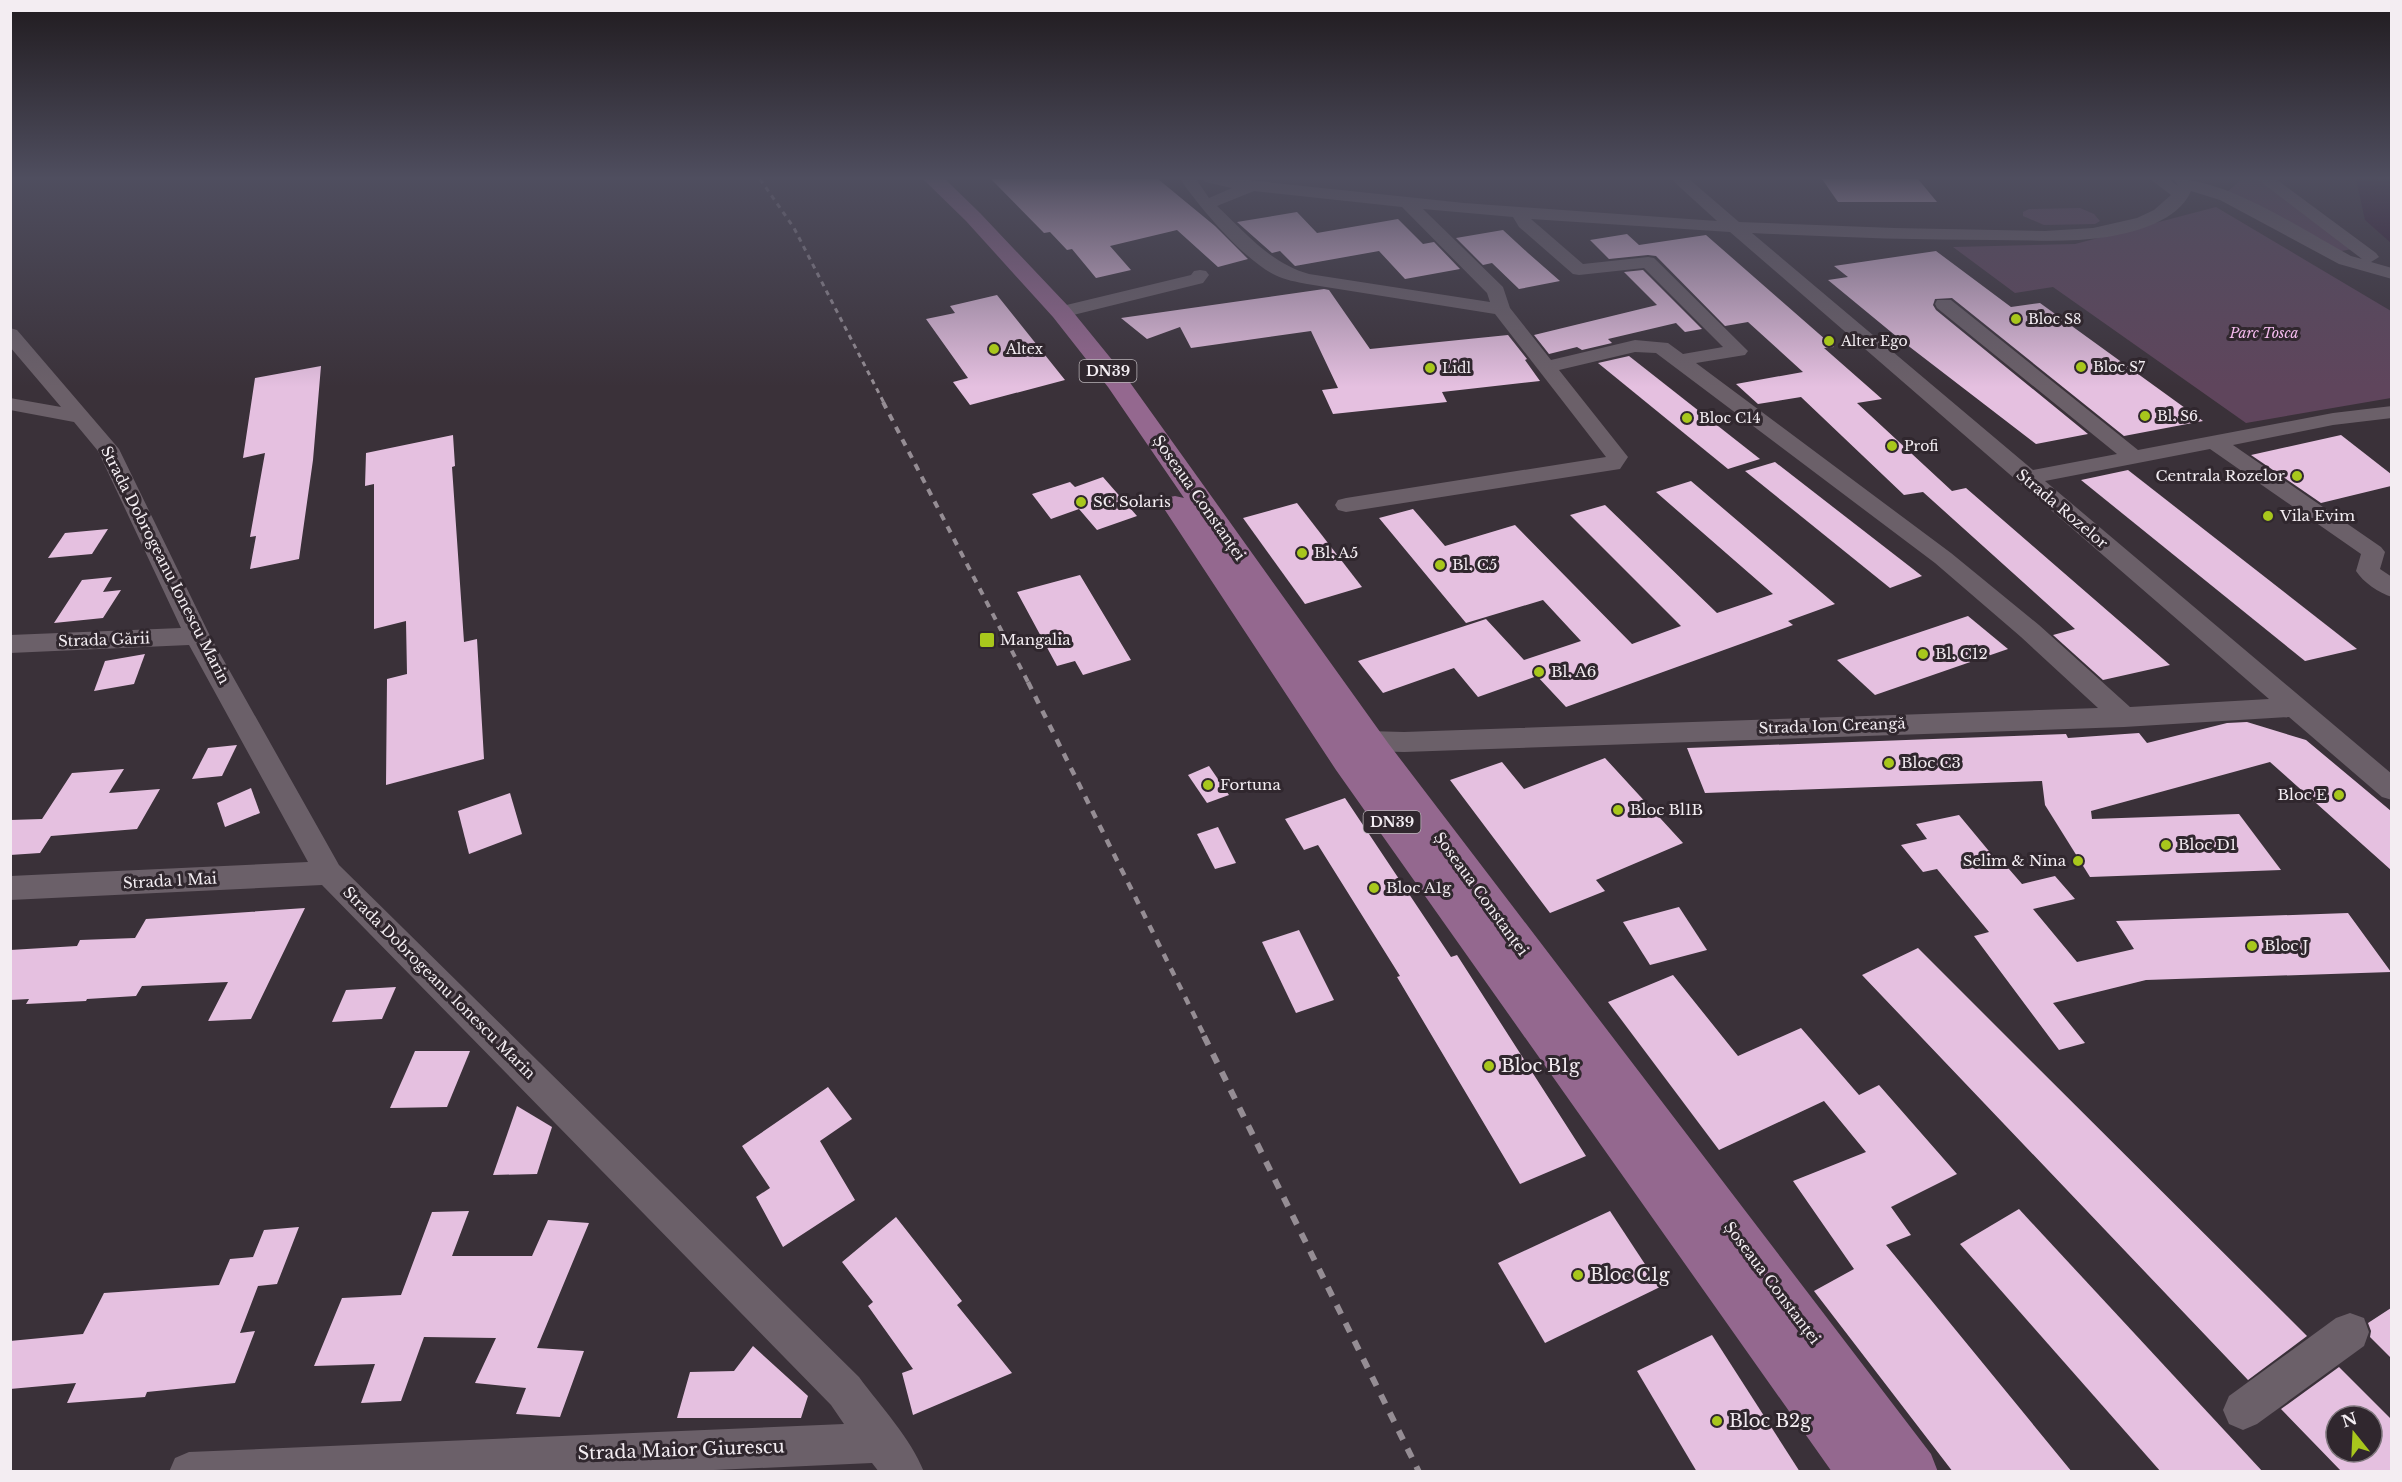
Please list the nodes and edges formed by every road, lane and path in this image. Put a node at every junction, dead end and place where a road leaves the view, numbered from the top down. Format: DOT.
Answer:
graph roads {
  1 [pos="980,248"];
  2 [pos="1002,248"];
  3 [pos="1251,248"];
  4 [pos="1453,248"];
  5 [pos="1554,248"];
  6 [pos="1758,248"];
  7 [pos="2323,248"];
  8 [pos="2358,248"];
  9 [pos="2391,272"];
  10 [pos="1200,275"];
  11 [pos="1944,304"];
  12 [pos="1501,309"];
  13 [pos="1061,312"];
  14 [pos="10,334"];
  15 [pos="1680,360"];
  16 [pos="1547,367"];
  17 [pos="10,404"];
  18 [pos="2391,412"];
  19 [pos="80,417"];
  20 [pos="2216,443"];
  21 [pos="2135,458"];
  22 [pos="2026,478"];
  23 [pos="1346,505"];
  24 [pos="2391,589"];
  25 [pos="198,636"];
  26 [pos="15,649"];
  27 [pos="2295,707"];
  28 [pos="2124,717"];
  29 [pos="1368,741"];
  30 [pos="2390,788"];
  31 [pos="329,873"];
  32 [pos="10,888"];
  33 [pos="2350,1332"];
  34 [pos="2243,1410"];
  35 [pos="894,1457"];
  36 [pos="189,1472"];
  37 [pos="1863,1472"];
  38 [pos="1913,1472"];
  1 -- 37 [label="main road, Șoseaua Constanței / DN39"];
  2 -- 13 [label="main road, Șoseaua Constanței / DN39"];
  3 -- 12 [label="street"];
  4 -- 12 [label="street"];
  5 -- 15 [label="street"];
  6 -- 22 [label="street, Strada Rozelor"];
  7 -- 9 [label="street"];
  8 -- 9 [label="street"];
  10 -- 13 [label="street"];
  11 -- 21 [label="street"];
  12 -- 16 [label="street"];
  13 -- 29 [label="main road, Șoseaua Constanței / DN39"];
  14 -- 19 [label="street, Strada Dobrogeanu Ionescu Marin"];
  15 -- 16 [label="street"];
  15 -- 28 [label="street"];
  16 -- 23 [label="street"];
  17 -- 19 [label="street"];
  18 -- 20 [label="street"];
  19 -- 25 [label="street, Strada Dobrogeanu Ionescu Marin"];
  20 -- 21 [label="street"];
  20 -- 24 [label="street"];
  21 -- 22 [label="street"];
  22 -- 27 [label="street, Strada Rozelor"];
  25 -- 26 [label="street, Strada Gării"];
  25 -- 31 [label="street, Strada Dobrogeanu Ionescu Marin"];
  27 -- 28 [label="street, Strada Ion Creangă"];
  27 -- 30 [label="street, Strada Rozelor"];
  28 -- 29 [label="street, Strada Ion Creangă"];
  29 -- 38 [label="main road, Șoseaua Constanței / DN39"];
  31 -- 32 [label="street, Strada 1 Mai"];
  31 -- 35 [label="street, Strada Dobrogeanu Ionescu Marin"];
  33 -- 34 [label="street"];
  35 -- 36 [label="street, Strada Maior Giurescu"];
}
